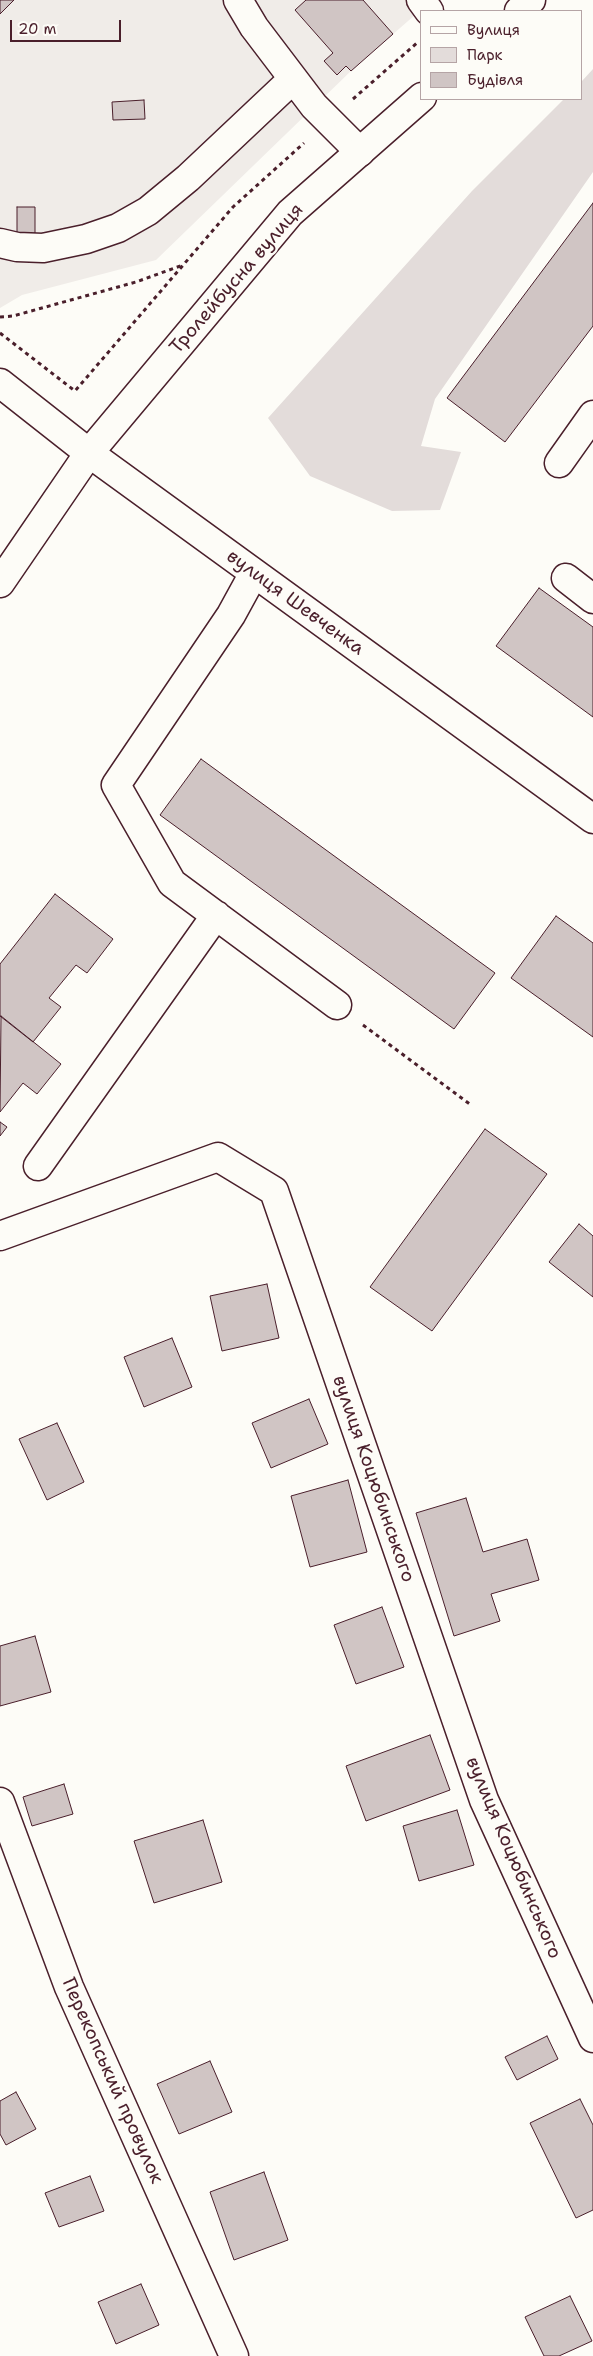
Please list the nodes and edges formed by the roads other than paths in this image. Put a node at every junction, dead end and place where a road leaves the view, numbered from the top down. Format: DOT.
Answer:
graph roads {
  1 [pos="238,0"];
  2 [pos="531,0"];
  3 [pos="519,10"];
  4 [pos="293,78"];
  5 [pos="420,99"];
  6 [pos="360,152"];
  7 [pos="0,243"];
  8 [pos="0,383"];
  9 [pos="593,415"];
  10 [pos="89,454"];
  11 [pos="559,463"];
  12 [pos="254,573"];
  13 [pos="566,578"];
  14 [pos="0,583"];
  15 [pos="593,599"];
  16 [pos="593,820"];
  17 [pos="216,915"];
  18 [pos="337,1005"];
  19 [pos="38,1166"];
  20 [pos="0,1236"];
  21 [pos="0,1802"];
  22 [pos="593,2038"];
  23 [pos="234,2356"];
  1 -- 4 [label="street"];
  2 -- 3 [label="street"];
  4 -- 6 [label="street"];
  4 -- 7 [label="street"];
  5 -- 6 [label="street, Тролейбусна вулиця"];
  6 -- 10 [label="street, Тролейбусна вулиця"];
  8 -- 10 [label="street, вулиця Шевченка"];
  9 -- 11 [label="street"];
  10 -- 12 [label="street, вулиця Шевченка"];
  10 -- 14 [label="street, Тролейбусна вулиця"];
  12 -- 16 [label="street, вулиця Шевченка"];
  12 -- 17 [label="street"];
  13 -- 15 [label="street"];
  17 -- 18 [label="street"];
  17 -- 19 [label="street"];
  20 -- 22 [label="street, вулиця Коцюбинського"];
  21 -- 23 [label="street, Перекопський провулок"];
}
